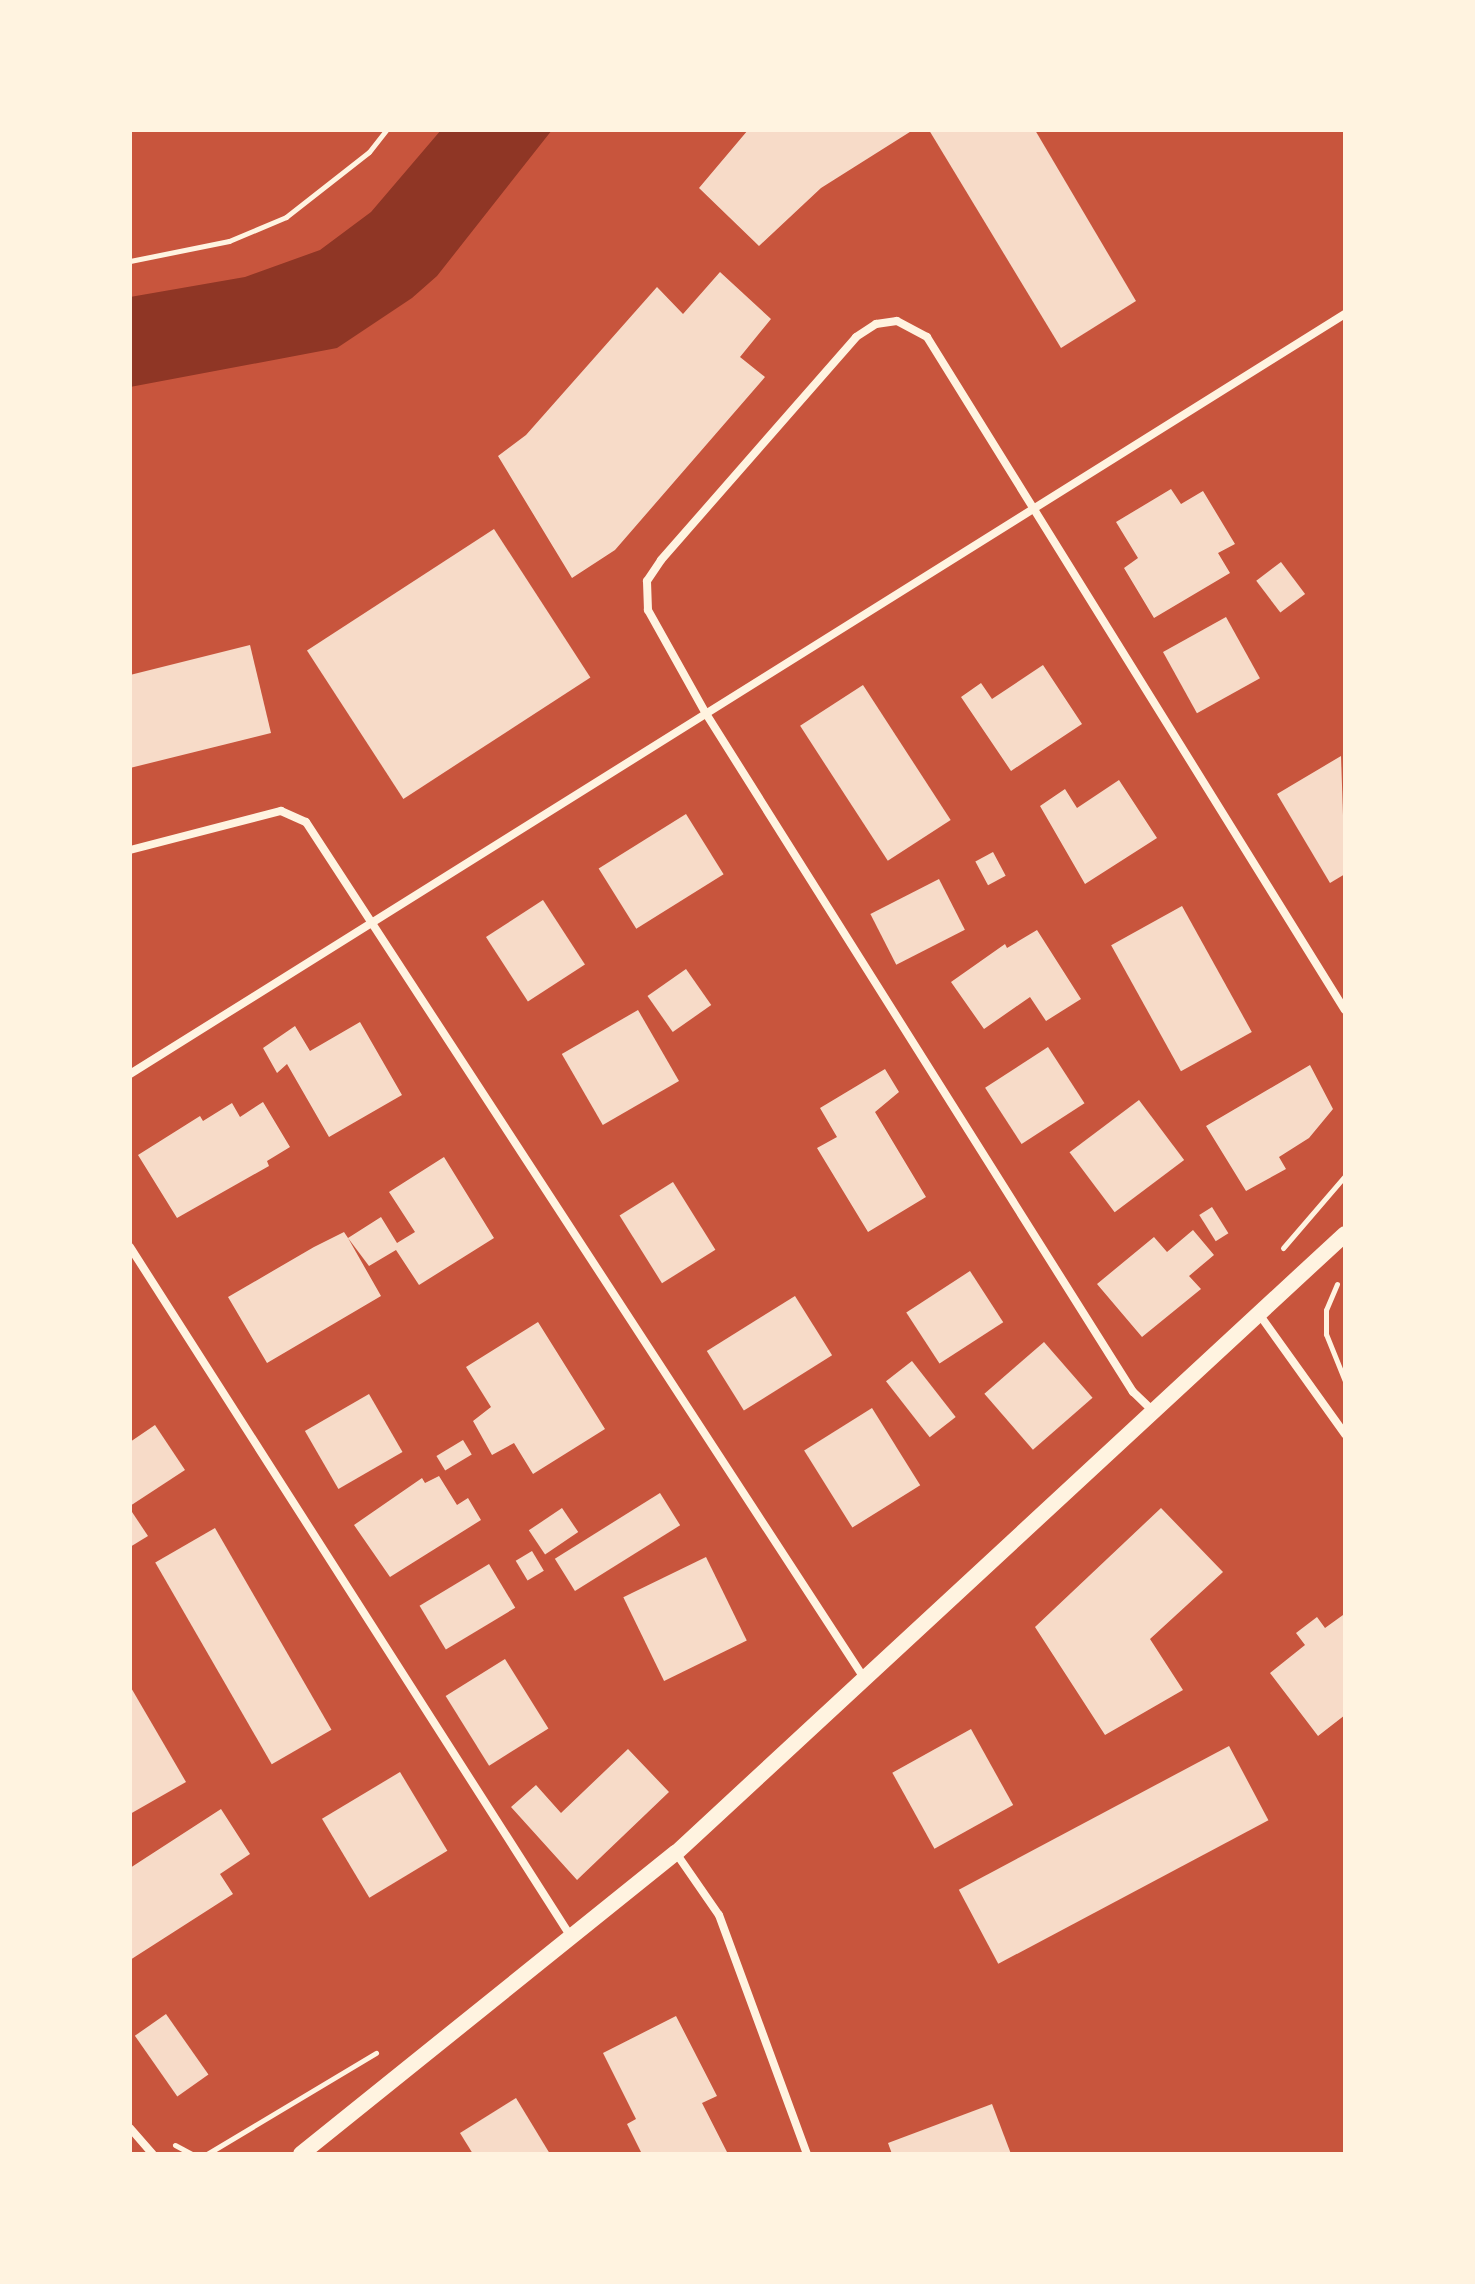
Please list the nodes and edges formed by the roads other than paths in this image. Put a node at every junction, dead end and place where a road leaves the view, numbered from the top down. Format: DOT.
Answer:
graph roads {
  1 [pos="1345,314"];
  2 [pos="1035,509"];
  3 [pos="705,712"];
  4 [pos="130,850"];
  5 [pos="373,920"];
  6 [pos="1345,1010"];
  7 [pos="130,1074"];
  8 [pos="1345,1234"];
  9 [pos="130,1247"];
  10 [pos="1259,1314"];
  11 [pos="1153,1411"];
  12 [pos="1345,1434"];
  13 [pos="864,1679"];
  14 [pos="676,1853"];
  15 [pos="574,1940"];
  16 [pos="130,2128"];
  17 [pos="153,2154"];
  18 [pos="301,2154"];
  19 [pos="807,2154"];
  1 -- 2 [label="street"];
  2 -- 3 [label="street"];
  2 -- 3 [label="street"];
  2 -- 6 [label="street"];
  3 -- 5 [label="street"];
  3 -- 11 [label="street"];
  4 -- 5 [label="street"];
  5 -- 7 [label="street"];
  5 -- 13 [label="street"];
  8 -- 10 [label="main road"];
  9 -- 15 [label="street"];
  10 -- 11 [label="main road"];
  10 -- 12 [label="street"];
  11 -- 13 [label="main road"];
  13 -- 14 [label="main road"];
  14 -- 15 [label="main road"];
  14 -- 19 [label="street"];
  15 -- 18 [label="main road"];
  16 -- 17 [label="street"];
}
